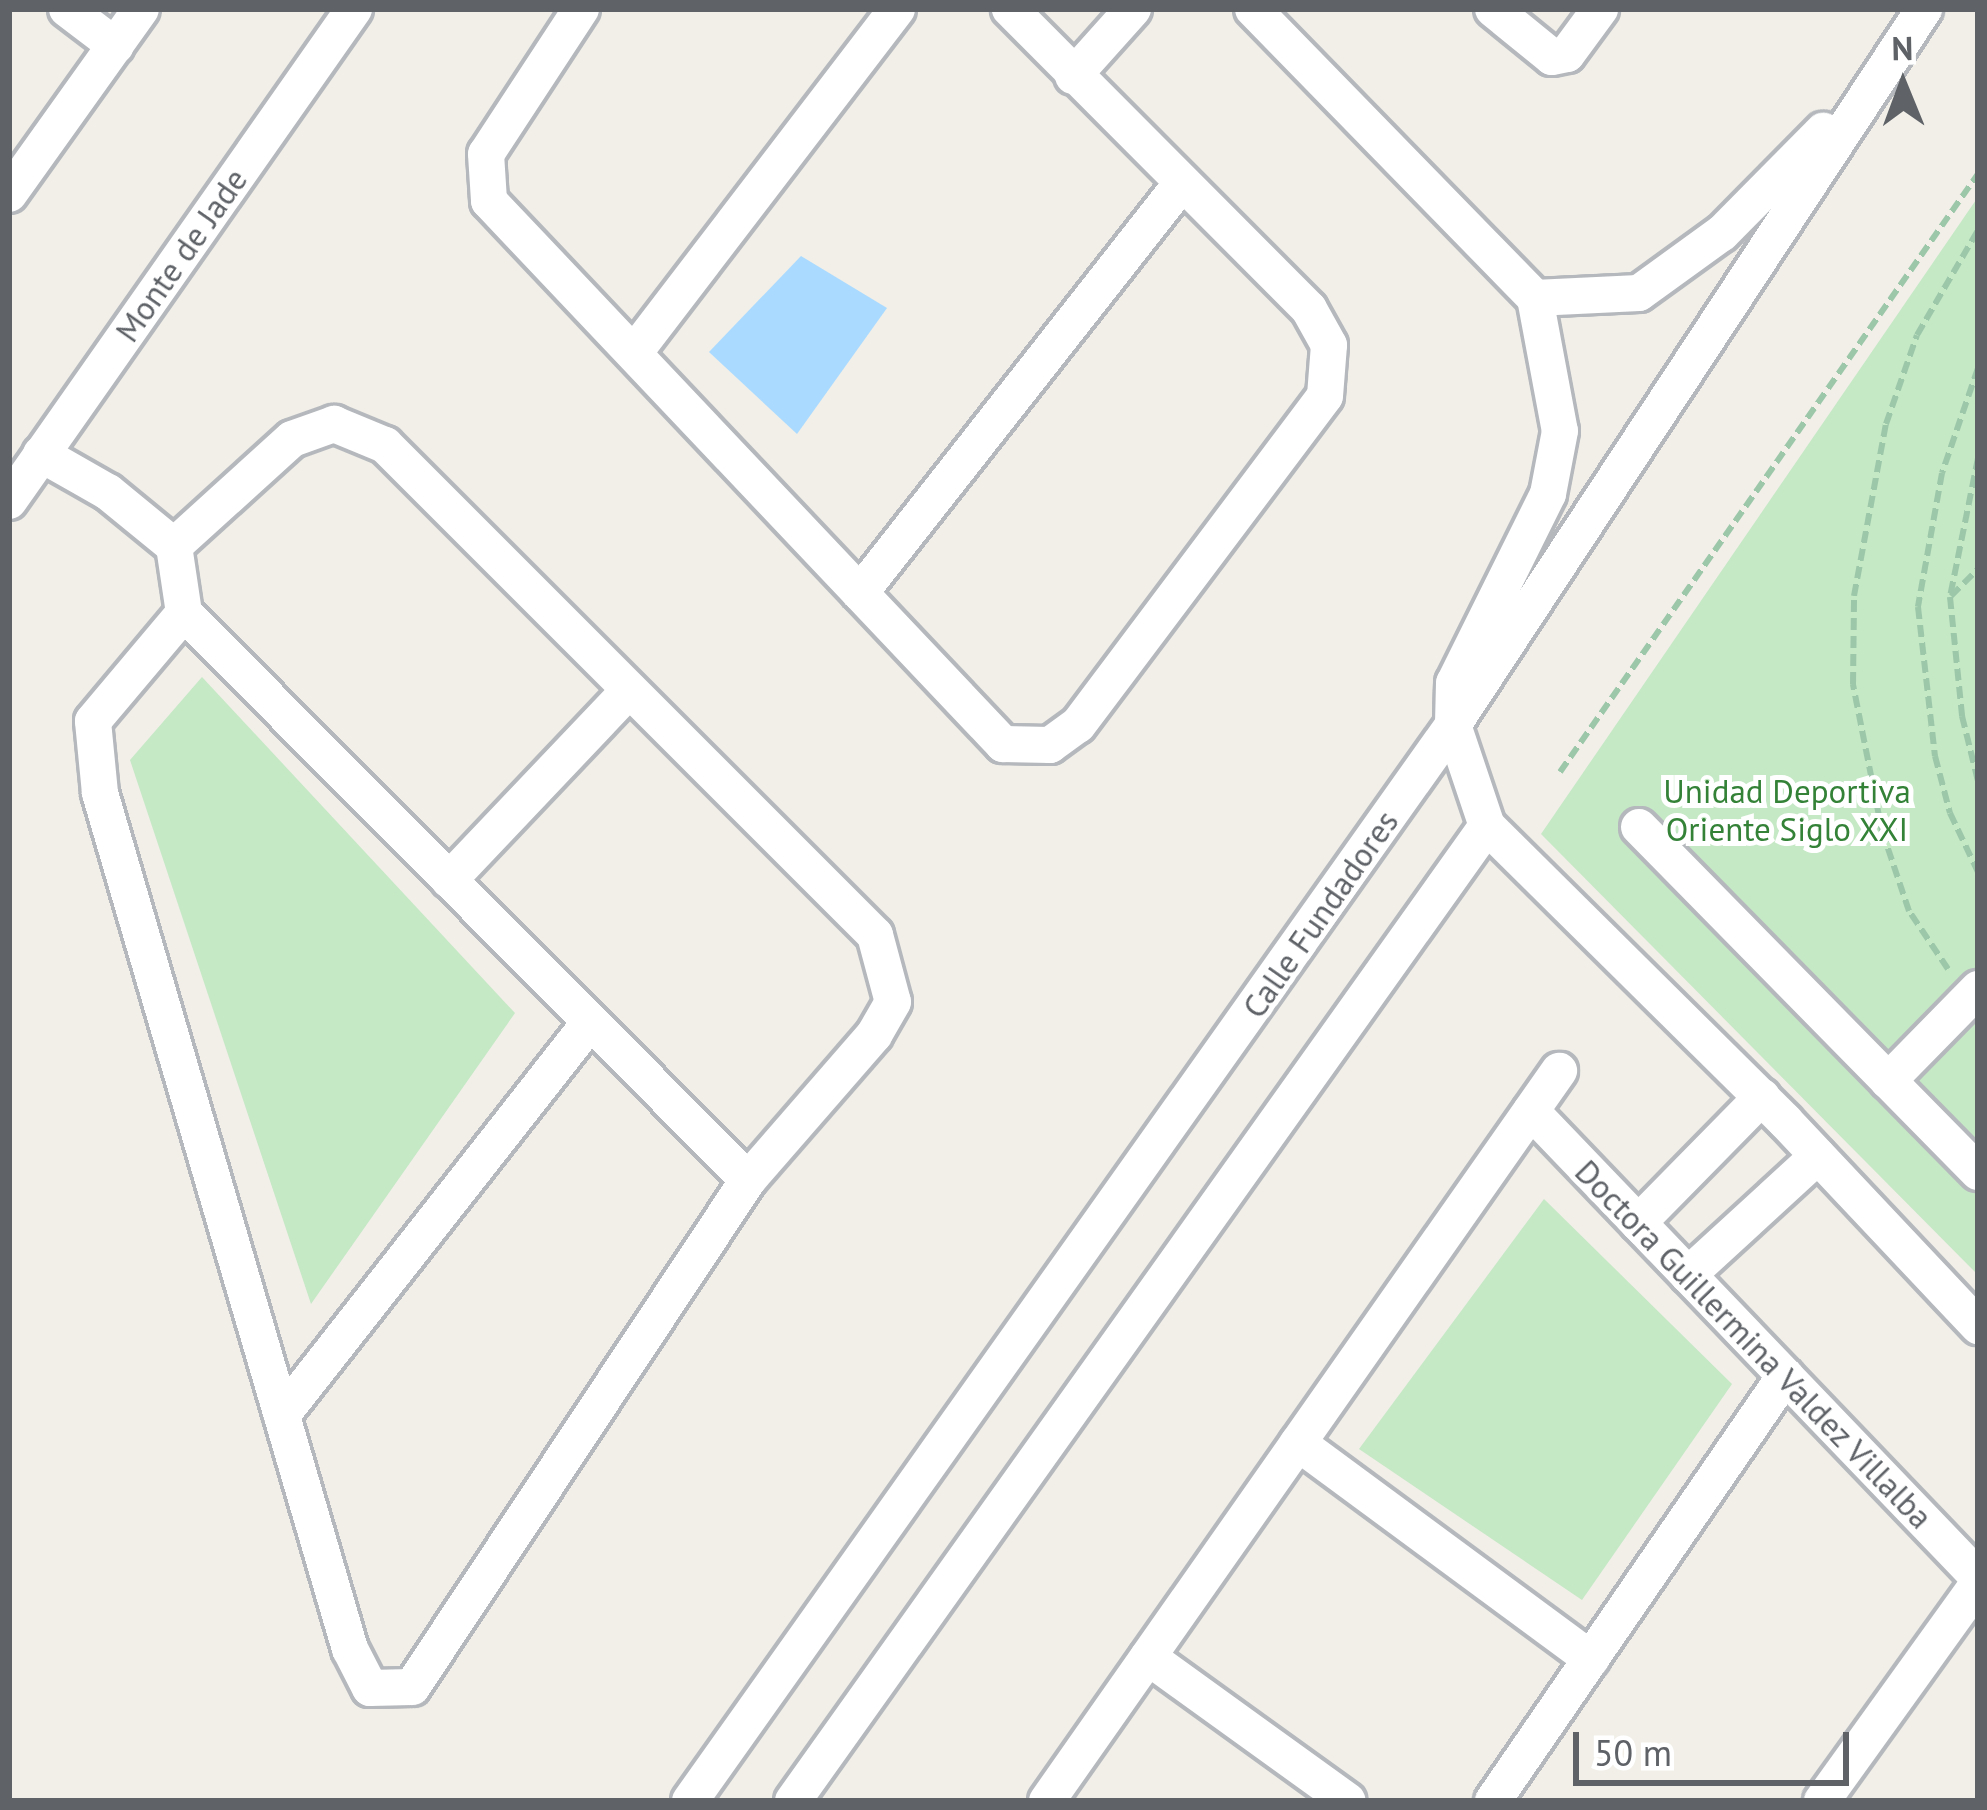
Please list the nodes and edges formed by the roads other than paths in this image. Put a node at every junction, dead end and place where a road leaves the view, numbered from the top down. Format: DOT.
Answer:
graph roads {
  1 [pos="67,9"];
  2 [pos="141,9"];
  3 [pos="354,9"];
  4 [pos="581,9"];
  5 [pos="898,9"];
  6 [pos="1010,9"];
  7 [pos="1133,9"];
  8 [pos="1253,9"];
  9 [pos="1493,9"];
  10 [pos="1600,9"];
  11 [pos="1924,9"];
  12 [pos="116,46"];
  13 [pos="1073,76"];
  14 [pos="1875,79"];
  15 [pos="1181,184"];
  16 [pos="9,194"];
  17 [pos="1535,298"];
  18 [pos="634,353"];
  19 [pos="41,454"];
  20 [pos="9,501"];
  21 [pos="174,546"];
  22 [pos="860,593"];
  23 [pos="184,613"];
  24 [pos="629,690"];
  25 [pos="1454,725"];
  26 [pos="1486,826"];
  27 [pos="1640,827"];
  28 [pos="449,880"];
  29 [pos="1973,995"];
  30 [pos="590,1022"];
  31 [pos="1558,1071"];
  32 [pos="1888,1081"];
  33 [pos="1762,1097"];
  34 [pos="1531,1111"];
  35 [pos="1818,1156"];
  36 [pos="1978,1172"];
  37 [pos="748,1180"];
  38 [pos="1638,1223"];
  39 [pos="1688,1275"];
  40 [pos="1978,1326"];
  41 [pos="1785,1376"];
  42 [pos="282,1415"];
  43 [pos="1298,1443"];
  44 [pos="1978,1580"];
  45 [pos="1148,1657"];
  46 [pos="1591,1658"];
  47 [pos="690,1801"];
  48 [pos="793,1801"];
  49 [pos="1047,1801"];
  50 [pos="1348,1801"];
  51 [pos="1493,1801"];
  52 [pos="1822,1801"];
  1 -- 12 [label="street"];
  2 -- 12 [label="street"];
  3 -- 19 [label="street, Monte de Jade"];
  4 -- 18 [label="street"];
  5 -- 18 [label="street"];
  6 -- 13 [label="street"];
  7 -- 13 [label="street"];
  8 -- 17 [label="street"];
  9 -- 10 [label="street"];
  11 -- 14 [label="street, Calle Fundadores"];
  12 -- 16 [label="street"];
  13 -- 15 [label="street"];
  14 -- 17 [label="street"];
  14 -- 25 [label="street, Calle Fundadores"];
  15 -- 22 [label="street"];
  15 -- 22 [label="street"];
  17 -- 25 [label="street"];
  18 -- 22 [label="street"];
  19 -- 20 [label="street, Monte de Jade"];
  19 -- 21 [label="street"];
  21 -- 23 [label="street"];
  21 -- 24 [label="street"];
  23 -- 28 [label="street"];
  23 -- 42 [label="street"];
  24 -- 28 [label="street"];
  24 -- 37 [label="street"];
  25 -- 26 [label="street"];
  25 -- 47 [label="street, Calle Fundadores"];
  26 -- 33 [label="street"];
  26 -- 48 [label="street"];
  27 -- 32 [label="street"];
  28 -- 30 [label="street"];
  29 -- 32 [label="street"];
  30 -- 37 [label="street"];
  30 -- 42 [label="street"];
  31 -- 34 [label="street"];
  32 -- 36 [label="street"];
  33 -- 35 [label="street"];
  33 -- 38 [label="street"];
  34 -- 38 [label="street, Doctora Guillermina Valdez Villalba"];
  34 -- 43 [label="street"];
  35 -- 39 [label="street"];
  35 -- 40 [label="street"];
  37 -- 42 [label="street"];
  38 -- 39 [label="street, Doctora Guillermina Valdez Villalba"];
  39 -- 41 [label="street, Doctora Guillermina Valdez Villalba"];
  41 -- 44 [label="street, Doctora Guillermina Valdez Villalba"];
  41 -- 46 [label="street"];
  43 -- 45 [label="street"];
  43 -- 46 [label="street"];
  44 -- 52 [label="street"];
  45 -- 49 [label="street"];
  45 -- 50 [label="street"];
  46 -- 51 [label="street"];
}
